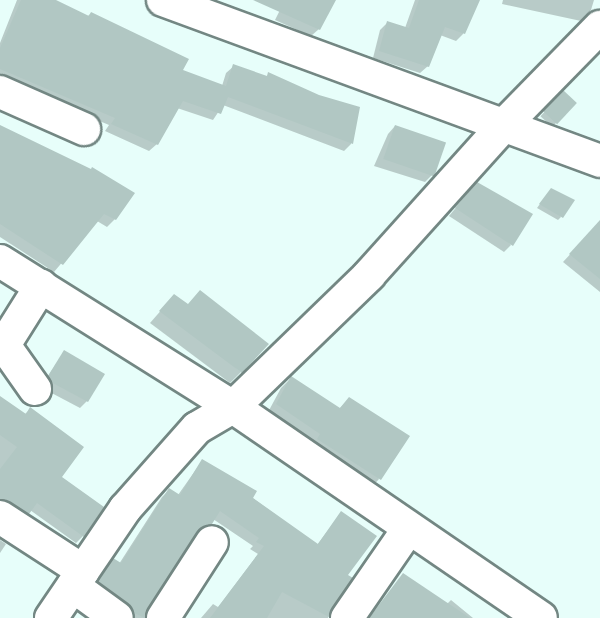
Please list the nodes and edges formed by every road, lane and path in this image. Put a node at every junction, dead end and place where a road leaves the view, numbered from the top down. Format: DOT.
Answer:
graph roads {
  1 [pos="163,0"];
  2 [pos="600,27"];
  3 [pos="0,92"];
  4 [pos="503,126"];
  5 [pos="84,129"];
  6 [pos="600,161"];
  7 [pos="0,261"];
  8 [pos="42,286"];
  9 [pos="35,389"];
  10 [pos="233,406"];
  11 [pos="0,517"];
  12 [pos="409,528"];
  13 [pos="212,542"];
  14 [pos="78,579"];
  15 [pos="51,618"];
  16 [pos="117,618"];
  17 [pos="163,618"];
  18 [pos="347,618"];
  19 [pos="541,618"];
  1 -- 4 [label="street"];
  2 -- 4 [label="street"];
  3 -- 5 [label="street"];
  4 -- 6 [label="street"];
  4 -- 10 [label="street"];
  7 -- 8 [label="street"];
  8 -- 9 [label="street"];
  8 -- 10 [label="street"];
  10 -- 12 [label="street"];
  10 -- 14 [label="street"];
  11 -- 14 [label="street"];
  12 -- 18 [label="street"];
  12 -- 19 [label="street"];
  13 -- 17 [label="street"];
  14 -- 15 [label="street"];
  14 -- 16 [label="street"];
}
